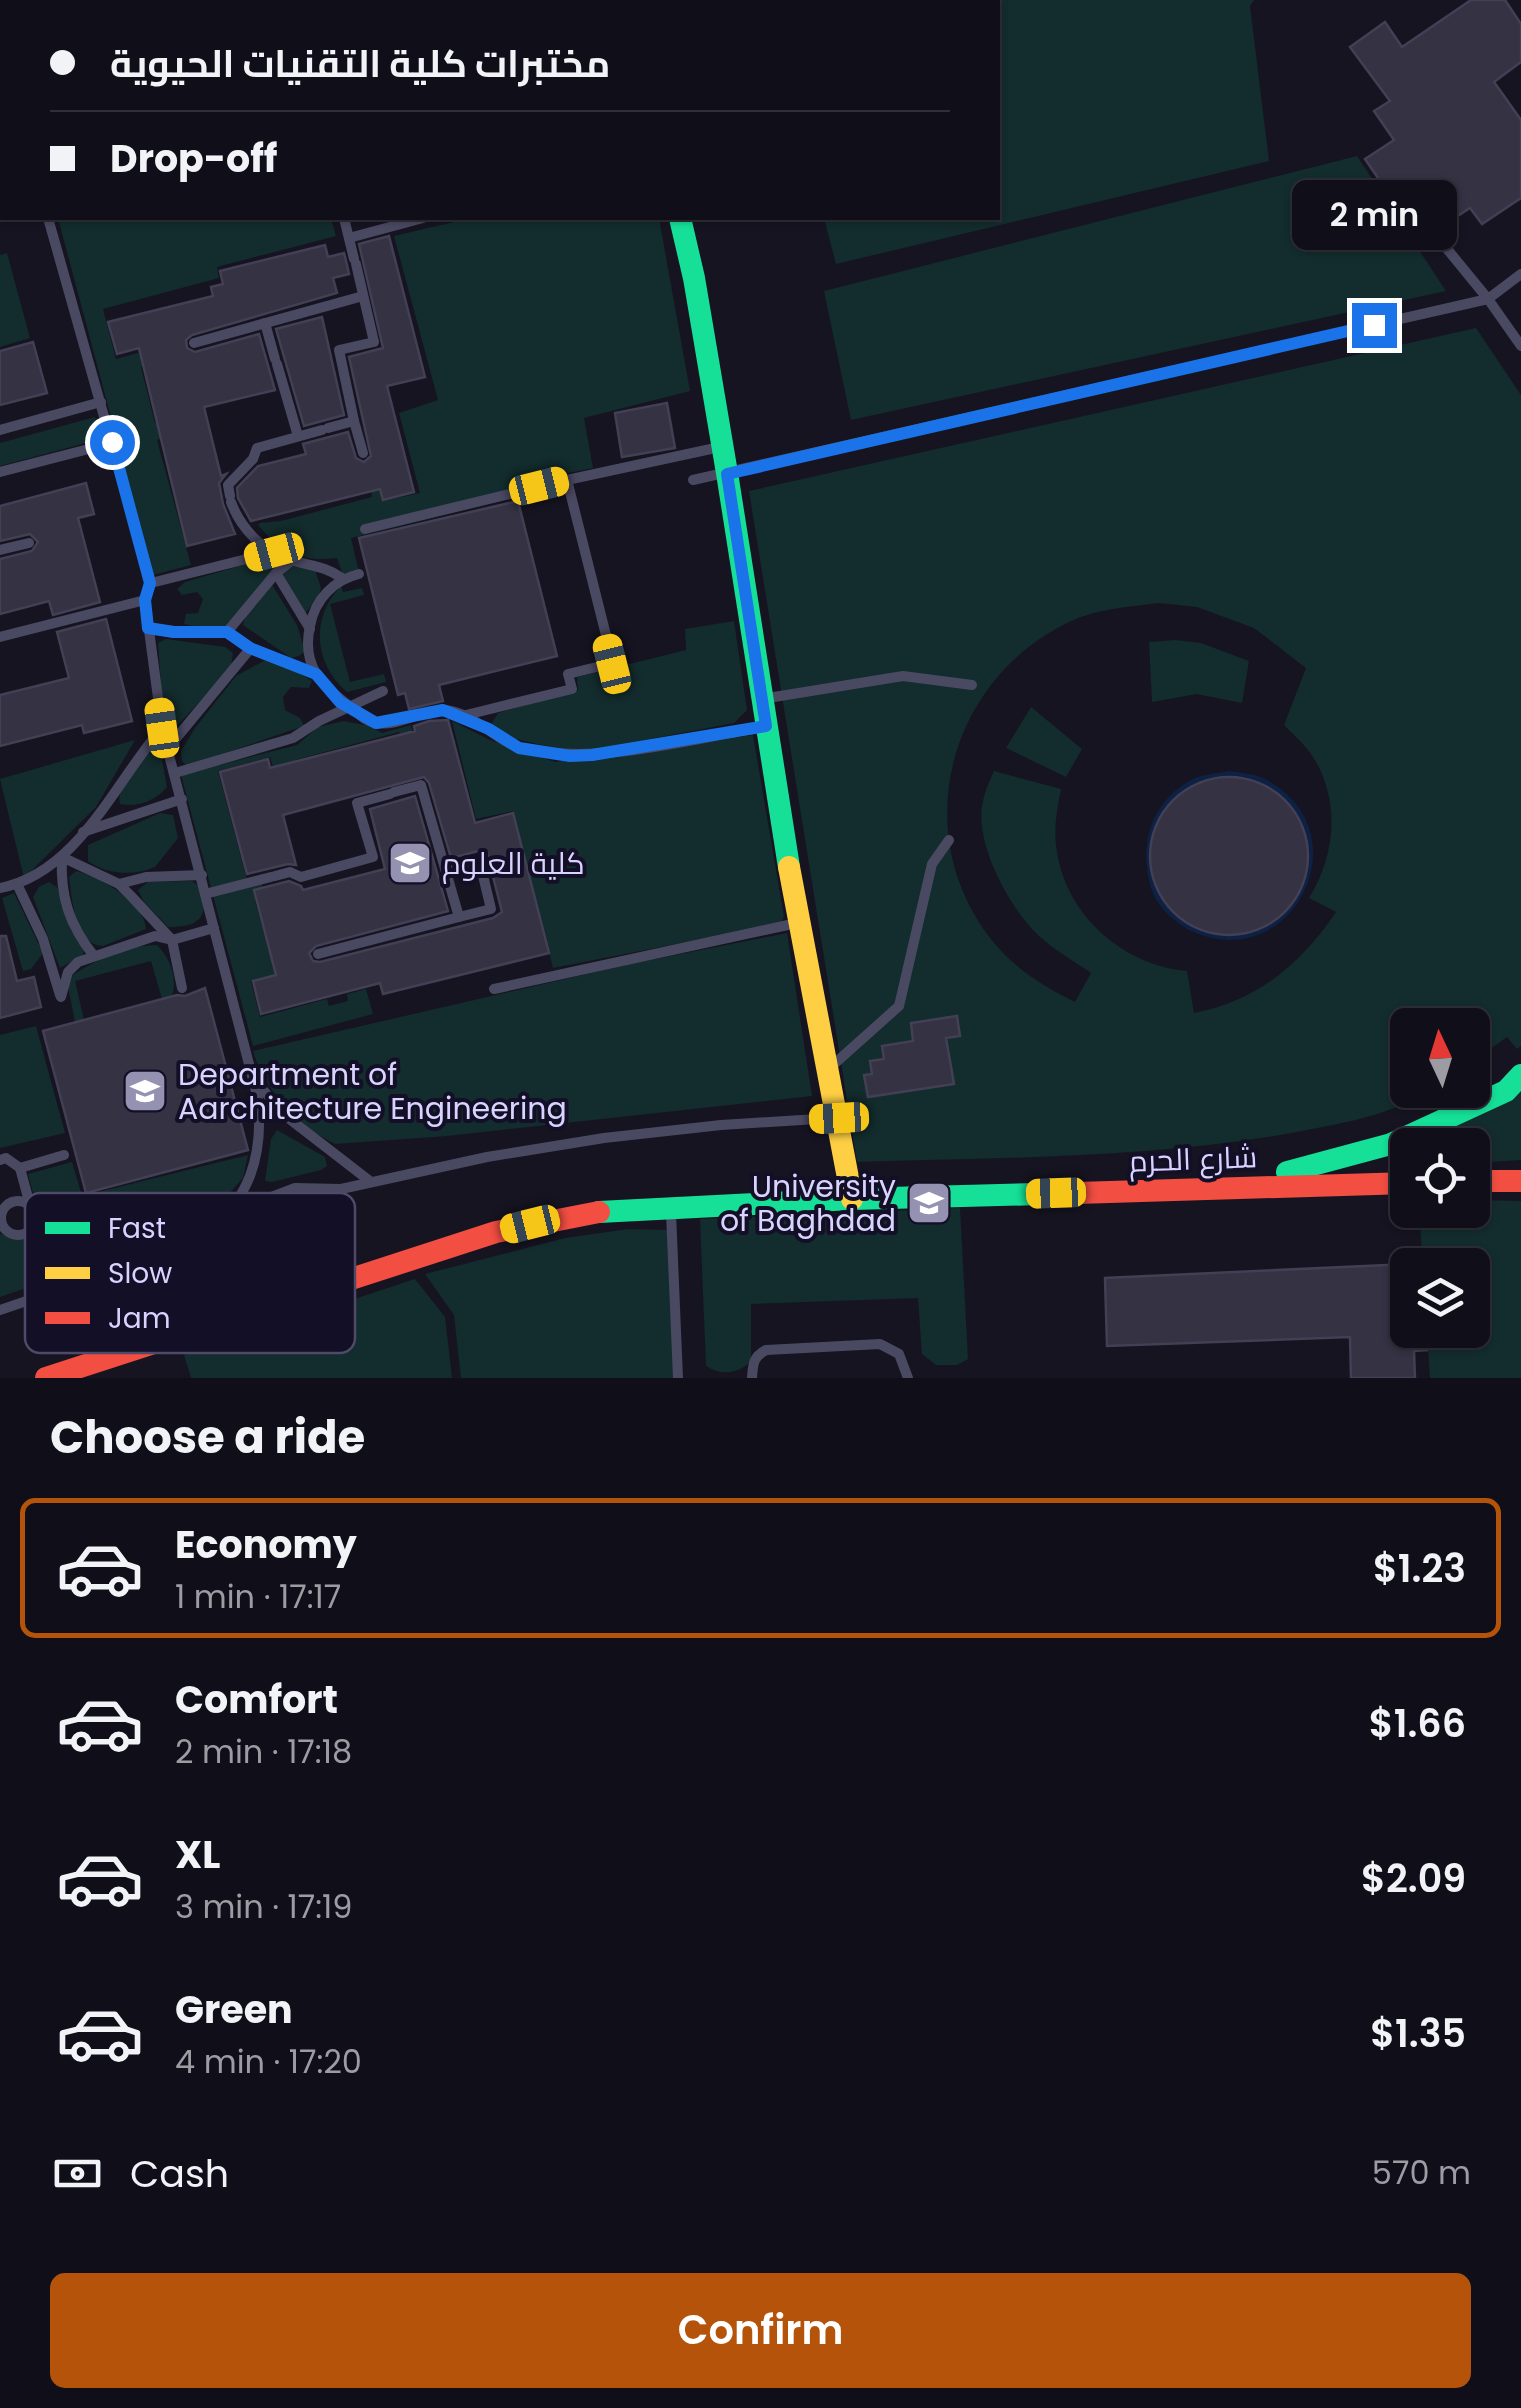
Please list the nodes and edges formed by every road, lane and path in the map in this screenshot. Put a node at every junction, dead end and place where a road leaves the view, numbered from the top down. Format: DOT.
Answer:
graph roads {
  1 [pos="49,220"];
  2 [pos="345,220"];
  3 [pos="416,220"];
  4 [pos="680,220"];
  5 [pos="1434,233"];
  6 [pos="350,238"];
  7 [pos="1521,274"];
  8 [pos="363,296"];
  9 [pos="1488,298"];
  10 [pos="265,323"];
  11 [pos="194,343"];
  12 [pos="1521,346"];
  13 [pos="101,402"];
  14 [pos="354,421"];
  15 [pos="0,430"];
  16 [pos="298,436"];
  17 [pos="112,442"];
  18 [pos="721,447"];
  19 [pos="363,452"];
  20 [pos="0,472"];
  21 [pos="727,474"];
  22 [pos="566,480"];
  23 [pos="694,480"];
  24 [pos="365,529"];
  25 [pos="29,543"];
  26 [pos="0,550"];
  27 [pos="274,552"];
  28 [pos="291,560"];
  29 [pos="276,573"];
  30 [pos="359,574"];
  31 [pos="342,578"];
  32 [pos="150,583"];
  33 [pos="145,600"];
  34 [pos="148,628"];
  35 [pos="310,629"];
  36 [pos="227,632"];
  37 [pos="0,637"];
  38 [pos="250,648"];
  39 [pos="316,674"];
  40 [pos="972,685"];
  41 [pos="383,691"];
  42 [pos="762,699"];
  43 [pos="351,708"];
  44 [pos="462,716"];
  45 [pos="766,726"];
  46 [pos="162,728"];
  47 [pos="168,748"];
  48 [pos="175,773"];
  49 [pos="182,799"];
  50 [pos="82,832"];
  51 [pos="949,840"];
  52 [pos="62,858"];
  53 [pos="446,872"];
  54 [pos="202,874"];
  55 [pos="17,884"];
  56 [pos="119,884"];
  57 [pos="0,888"];
  58 [pos="206,894"];
  59 [pos="459,916"];
  60 [pos="798,923"];
  61 [pos="214,928"];
  62 [pos="172,940"];
  63 [pos="318,954"];
  64 [pos="94,956"];
  65 [pos="182,988"];
  66 [pos="494,989"];
  67 [pos="829,1069"];
  68 [pos="251,1074"];
  69 [pos="1521,1076"];
  70 [pos="839,1118"];
  71 [pos="64,1156"];
  72 [pos="0,1160"];
  73 [pos="20,1168"];
  74 [pos="1521,1180"];
  75 [pos="1490,1181"];
  76 [pos="371,1182"];
  77 [pos="1390,1184"];
  78 [pos="341,1189"];
  79 [pos="1205,1189"];
  80 [pos="27,1193"];
  81 [pos="242,1193"];
  82 [pos="279,1193"];
  83 [pos="337,1193"];
  84 [pos="852,1199"];
  85 [pos="25,1204"];
  86 [pos="671,1207"];
  87 [pos="25,1231"];
  88 [pos="355,1278"];
  89 [pos="25,1301"];
  90 [pos="0,1310"];
  91 [pos="123,1353"];
  92 [pos="46,1378"];
  93 [pos="678,1378"];
  94 [pos="752,1378"];
  95 [pos="908,1378"];
  1 -- 13 [label="lane"];
  2 -- 6 [label="lane"];
  3 -- 6 [label="lane"];
  4 -- 18 [label="street"];
  5 -- 9 [label="lane"];
  6 -- 8 [label="lane"];
  7 -- 9 [label="lane"];
  8 -- 10 [label="lane"];
  8 -- 14 [label="lane"];
  9 -- 12 [label="lane"];
  9 -- 21 [label="lane"];
  10 -- 11 [label="lane"];
  10 -- 16 [label="lane"];
  13 -- 15 [label="lane"];
  13 -- 17 [label="lane"];
  14 -- 16 [label="lane"];
  14 -- 19 [label="lane"];
  16 -- 27 [label="lane"];
  17 -- 20 [label="lane"];
  17 -- 32 [label="lane"];
  18 -- 21 [label="street"];
  18 -- 22 [label="lane"];
  21 -- 23 [label="lane"];
  21 -- 42 [label="street"];
  22 -- 24 [label="lane"];
  22 -- 44 [label="lane"];
  25 -- 26 [label="lane"];
  27 -- 28 [label="lane"];
  27 -- 32 [label="lane"];
  28 -- 29 [label="lane"];
  28 -- 31 [label="lane"];
  29 -- 35 [label="lane"];
  29 -- 36 [label="lane"];
  30 -- 31 [label="lane"];
  31 -- 35 [label="lane"];
  32 -- 33 [label="lane"];
  33 -- 34 [label="lane"];
  33 -- 37 [label="lane"];
  34 -- 36 [label="lane"];
  34 -- 46 [label="lane"];
  35 -- 39 [label="lane"];
  36 -- 38 [label="lane"];
  38 -- 39 [label="lane"];
  38 -- 47 [label="lane"];
  39 -- 43 [label="lane"];
  40 -- 42 [label="lane"];
  41 -- 43 [label="lane"];
  42 -- 45 [label="street"];
  43 -- 44 [label="lane"];
  43 -- 48 [label="lane"];
  44 -- 45 [label="lane"];
  45 -- 60 [label="street"];
  46 -- 47 [label="lane"];
  46 -- 50 [label="lane"];
  47 -- 48 [label="lane"];
  48 -- 49 [label="lane"];
  49 -- 50 [label="lane"];
  49 -- 54 [label="lane"];
  50 -- 52 [label="lane"];
  51 -- 67 [label="lane"];
  52 -- 55 [label="lane"];
  52 -- 56 [label="lane"];
  52 -- 64 [label="lane"];
  53 -- 58 [label="lane"];
  53 -- 59 [label="lane"];
  53 -- 59 [label="lane"];
  54 -- 56 [label="lane"];
  54 -- 58 [label="lane"];
  55 -- 57 [label="lane"];
  55 -- 64 [label="lane"];
  56 -- 62 [label="lane"];
  58 -- 61 [label="lane"];
  59 -- 63 [label="lane"];
  60 -- 66 [label="lane"];
  60 -- 67 [label="street"];
  61 -- 62 [label="lane"];
  61 -- 68 [label="lane"];
  62 -- 64 [label="lane"];
  62 -- 65 [label="lane"];
  67 -- 70 [label="street"];
  68 -- 76 [label="lane"];
  68 -- 81 [label="lane"];
  69 -- 79 [label="street"];
  70 -- 76 [label="lane"];
  70 -- 84 [label="street"];
  71 -- 73 [label="lane"];
  72 -- 73 [label="lane"];
  73 -- 80 [label="lane"];
  74 -- 75 [label="street"];
  76 -- 78 [label="lane"];
  77 -- 79 [label="street, شارع الحرم"];
  78 -- 82 [label="lane"];
  78 -- 83 [label="lane"];
  79 -- 84 [label="street, شارع الحرم"];
  84 -- 86 [label="street, شارع الحرم"];
  85 -- 87 [label="lane"];
  86 -- 88 [label="street, شارع الحرم"];
  86 -- 93 [label="lane"];
  89 -- 90 [label="lane"];
  91 -- 92 [label="street, شارع الحرم"];
  94 -- 95 [label="lane"];
}
